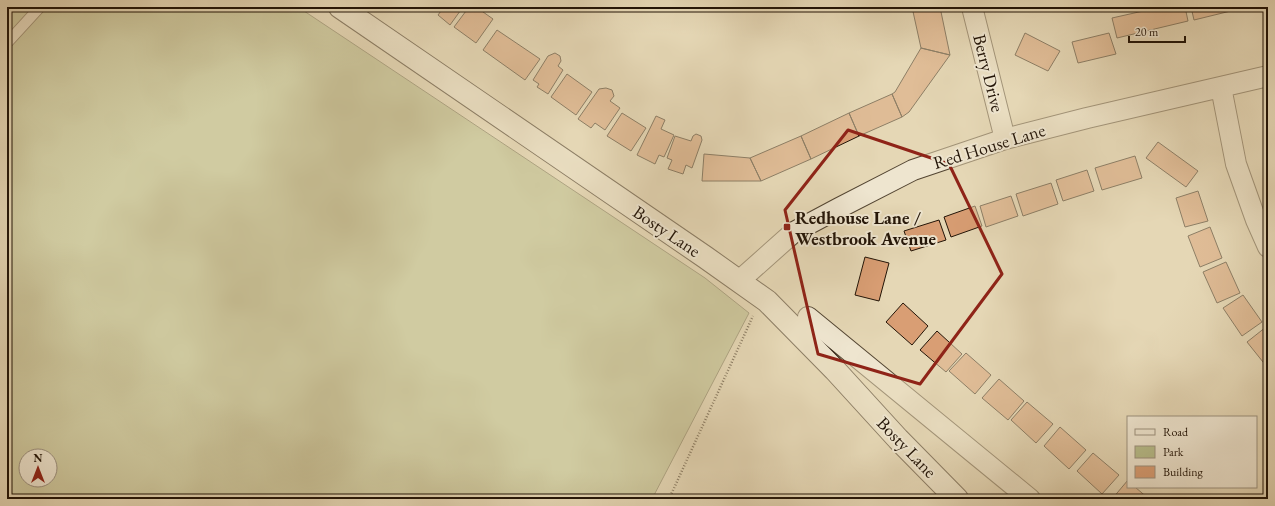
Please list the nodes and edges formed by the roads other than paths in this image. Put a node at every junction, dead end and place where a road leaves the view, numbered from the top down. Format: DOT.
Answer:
graph roads {
  1 [pos="40,7"];
  2 [pos="340,7"];
  3 [pos="972,7"];
  4 [pos="7,43"];
  5 [pos="1268,76"];
  6 [pos="1221,87"];
  7 [pos="1005,139"];
  8 [pos="1268,247"];
  9 [pos="740,281"];
  10 [pos="808,317"];
  11 [pos="957,499"];
  12 [pos="1030,499"];
  1 -- 4 [label="lane"];
  2 -- 9 [label="main road, Bosty Lane"];
  3 -- 7 [label="street, Berry Drive"];
  5 -- 6 [label="street, Red House Lane"];
  6 -- 7 [label="street, Red House Lane"];
  6 -- 8 [label="street"];
  7 -- 9 [label="street, Red House Lane"];
  9 -- 11 [label="main road, Bosty Lane"];
  10 -- 12 [label="street, Bosty Lane"];
}
